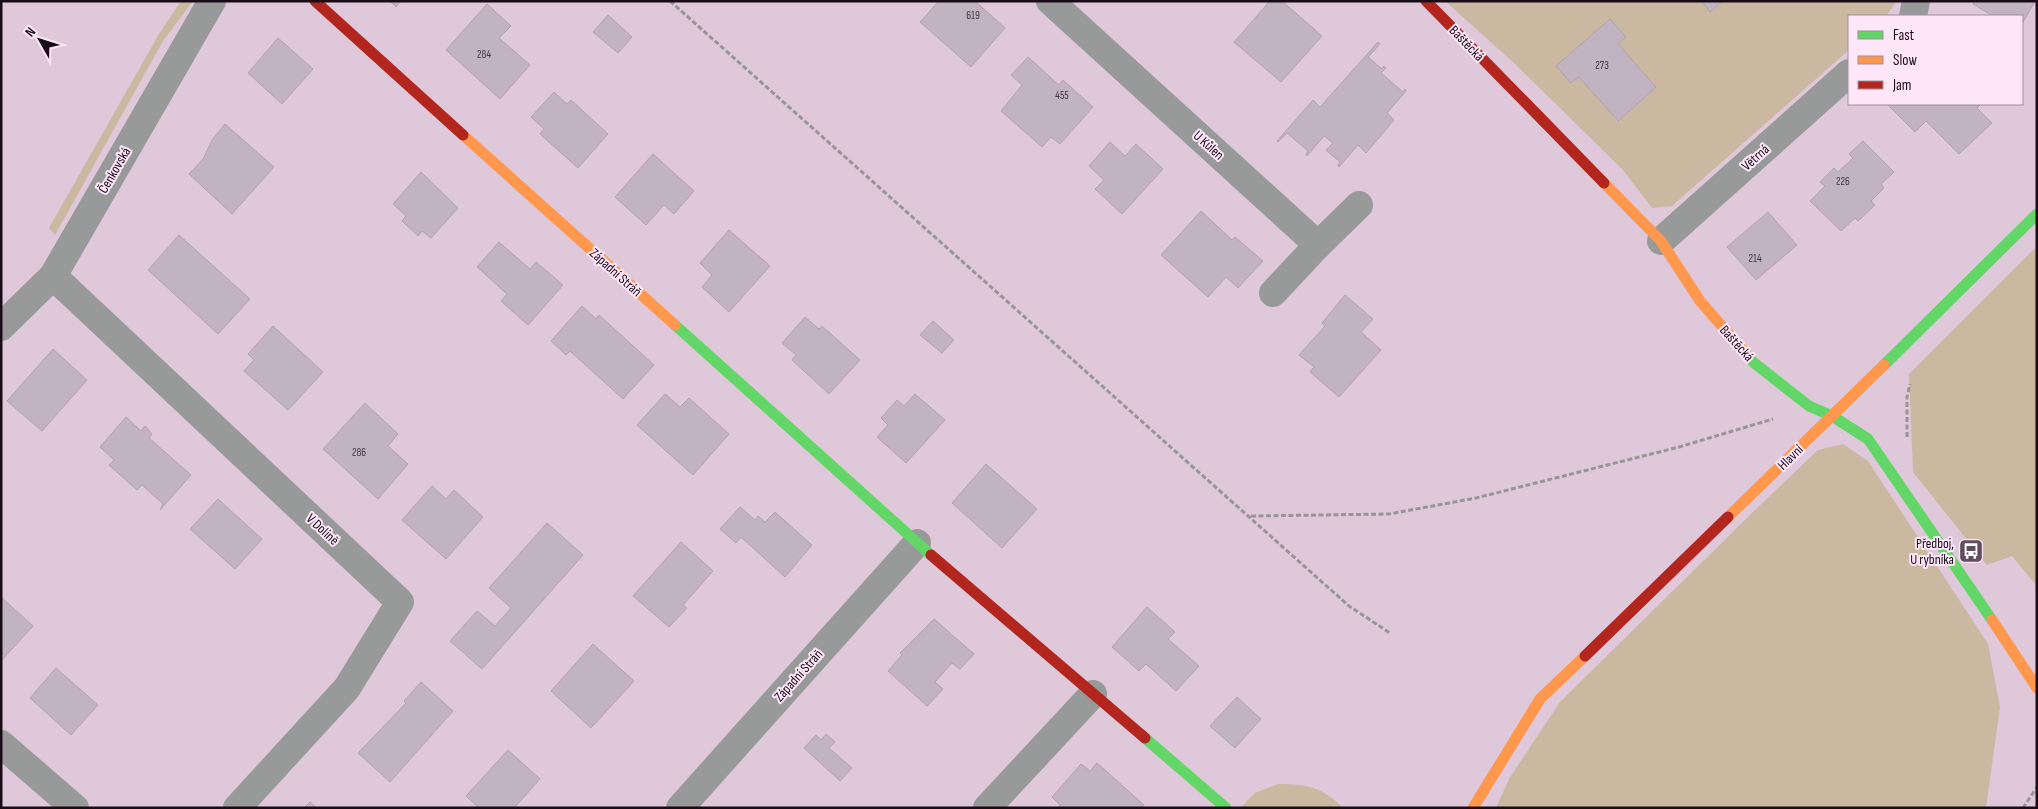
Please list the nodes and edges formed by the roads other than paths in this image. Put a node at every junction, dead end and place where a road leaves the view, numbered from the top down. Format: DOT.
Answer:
graph roads {
  1 [pos="212,1"];
  2 [pos="315,1"];
  3 [pos="1050,1"];
  4 [pos="1426,1"];
  5 [pos="1916,1"];
  6 [pos="1913,15"];
  7 [pos="1848,74"];
  8 [pos="1359,205"];
  9 [pos="2037,214"];
  10 [pos="1661,241"];
  11 [pos="1318,245"];
  12 [pos="53,276"];
  13 [pos="1273,293"];
  14 [pos="1,327"];
  15 [pos="1832,416"];
  16 [pos="917,543"];
  17 [pos="2037,688"];
  18 [pos="1093,694"];
  19 [pos="1,744"];
  20 [pos="75,808"];
  21 [pos="238,808"];
  22 [pos="680,808"];
  23 [pos="986,808"];
  24 [pos="1226,808"];
  25 [pos="1473,808"];
  1 -- 12 [label="street, Čenkovská"];
  2 -- 16 [label="street, Západní Stráň"];
  3 -- 11 [label="street, U Kůlen"];
  4 -- 10 [label="street, Baštěcká"];
  5 -- 6 [label="street"];
  7 -- 10 [label="street, Větrná"];
  8 -- 11 [label="street"];
  9 -- 15 [label="street, Hlavní"];
  10 -- 15 [label="street, Baštěcká"];
  11 -- 13 [label="street"];
  12 -- 14 [label="street, Čenkovská"];
  12 -- 21 [label="street, V Dolině"];
  15 -- 17 [label="street, Baštěcká"];
  15 -- 25 [label="street, Hlavní"];
  16 -- 18 [label="street, Západní Stráň"];
  16 -- 22 [label="street, Západní Stráň"];
  18 -- 23 [label="street"];
  18 -- 24 [label="street, Západní Stráň"];
  19 -- 20 [label="street"];
}
